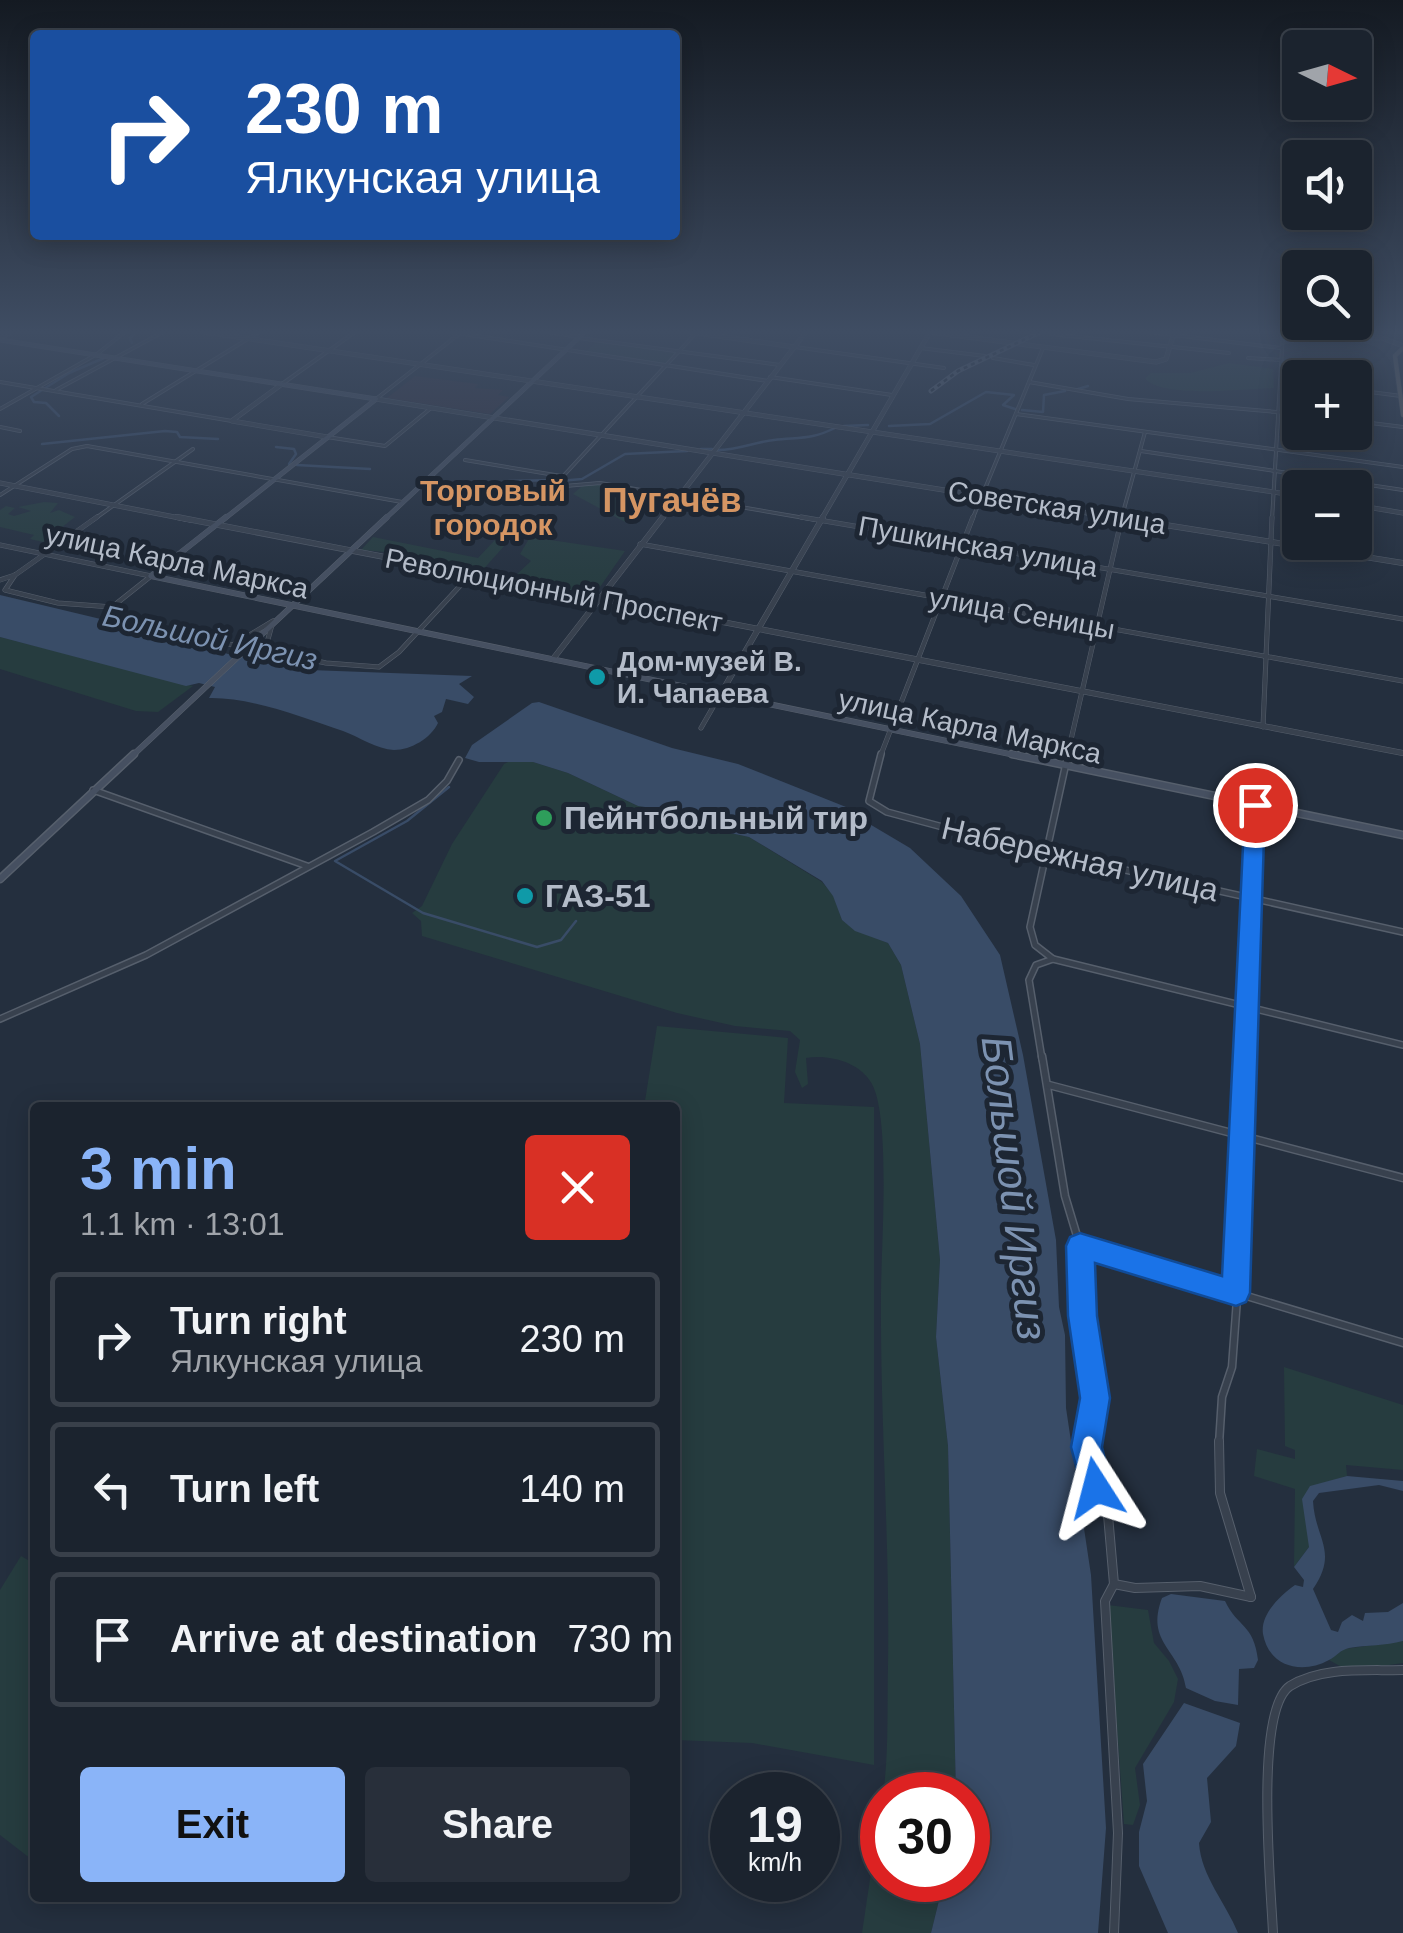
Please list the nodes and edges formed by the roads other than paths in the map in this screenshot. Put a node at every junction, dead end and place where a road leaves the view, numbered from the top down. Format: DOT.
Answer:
graph roads {
  1 [pos="239,422"];
  2 [pos="347,422"];
  3 [pos="414,422"];
  4 [pos="489,422"];
  5 [pos="520,422"];
  6 [pos="612,422"];
  7 [pos="736,422"];
  8 [pos="799,422"];
  9 [pos="878,422"];
  10 [pos="1013,422"];
  11 [pos="1075,422"];
  12 [pos="1279,422"];
  13 [pos="1372,423"];
  14 [pos="0,427"];
  15 [pos="1403,427"];
  16 [pos="20,431"];
  17 [pos="1145,432"];
  18 [pos="873,433"];
  19 [pos="600,435"];
  20 [pos="328,437"];
  21 [pos="193,449"];
  22 [pos="1141,450"];
  23 [pos="1279,450"];
  24 [pos="1001,452"];
  25 [pos="713,453"];
  26 [pos="176,460"];
  27 [pos="466,460"];
  28 [pos="1403,467"];
  29 [pos="1276,470"];
  30 [pos="1135,472"];
  31 [pos="850,474"];
  32 [pos="561,476"];
  33 [pos="276,478"];
  34 [pos="6,485"];
  35 [pos="1403,490"];
  36 [pos="1275,492"];
  37 [pos="1282,493"];
  38 [pos="0,494"];
  39 [pos="984,495"];
  40 [pos="680,496"];
  41 [pos="402,502"];
  42 [pos="113,505"];
  43 [pos="1372,507"];
  44 [pos="1403,512"];
  45 [pos="1122,517"];
  46 [pos="822,520"];
  47 [pos="216,525"];
  48 [pos="1270,540"];
  49 [pos="963,542"];
  50 [pos="640,544"];
  51 [pos="0,545"];
  52 [pos="350,550"];
  53 [pos="44,554"];
  54 [pos="1403,563"];
  55 [pos="1108,568"];
  56 [pos="791,571"];
  57 [pos="15,574"];
  58 [pos="472,574"];
  59 [pos="151,576"];
  60 [pos="0,580"];
  61 [pos="1267,595"];
  62 [pos="601,598"];
  63 [pos="942,598"];
  64 [pos="290,605"];
  65 [pos="112,607"];
  66 [pos="1403,619"];
  67 [pos="273,622"];
  68 [pos="1096,626"];
  69 [pos="758,629"];
  70 [pos="418,631"];
  71 [pos="1264,656"];
  72 [pos="553,659"];
  73 [pos="915,659"];
  74 [pos="1403,681"];
  75 [pos="1083,692"];
  76 [pos="720,694"];
  77 [pos="1263,727"];
  78 [pos="701,728"];
  79 [pos="890,729"];
  80 [pos="1403,753"];
  81 [pos="459,760"];
  82 [pos="1065,766"];
  83 [pos="93,790"];
  84 [pos="1255,805"];
  85 [pos="1403,835"];
  86 [pos="1047,852"];
  87 [pos="309,866"];
  88 [pos="0,879"];
  89 [pos="1251,898"];
  90 [pos="1403,932"];
  91 [pos="1053,959"];
  92 [pos="1248,1008"];
  93 [pos="0,1019"];
  94 [pos="1403,1045"];
  95 [pos="1049,1085"];
  96 [pos="1243,1136"];
  97 [pos="1403,1178"];
  98 [pos="1080,1246"];
  99 [pos="1236,1293"];
  100 [pos="1403,1343"];
  101 [pos="1114,1584"];
  102 [pos="1403,1670"];
  103 [pos="1114,1933"];
  104 [pos="1273,1933"];
  1 -- 20 [label="street"];
  2 -- 20 [label="main road"];
  3 -- 20 [label="street"];
  4 -- 41 [label="main road"];
  5 -- 19 [label="street, Советская улица"];
  6 -- 19 [label="street"];
  7 -- 25 [label="street"];
  8 -- 18 [label="street"];
  9 -- 18 [label="street"];
  10 -- 24 [label="street"];
  11 -- 17 [label="street"];
  12 -- 23 [label="street"];
  13 -- 15 [label="street"];
  14 -- 16 [label="street"];
  17 -- 22 [label="street"];
  17 -- 23 [label="street"];
  18 -- 24 [label="street"];
  18 -- 31 [label="street"];
  19 -- 25 [label="street, Советская улица"];
  19 -- 32 [label="street"];
  20 -- 33 [label="main road"];
  21 -- 26 [label="street"];
  22 -- 29 [label="street"];
  22 -- 30 [label="street"];
  23 -- 28 [label="street"];
  23 -- 29 [label="street"];
  24 -- 30 [label="street"];
  24 -- 39 [label="street"];
  25 -- 31 [label="street, Советская улица"];
  25 -- 40 [label="street"];
  26 -- 33 [label="street"];
  26 -- 34 [label="street"];
  26 -- 42 [label="street"];
  27 -- 32 [label="street"];
  29 -- 35 [label="street"];
  29 -- 36 [label="street"];
  30 -- 36 [label="street"];
  30 -- 45 [label="street"];
  31 -- 39 [label="street, Советская улица"];
  31 -- 46 [label="street"];
  32 -- 40 [label="street, Пушкинская улица"];
  33 -- 41 [label="street"];
  33 -- 47 [label="main road"];
  34 -- 38 [label="street"];
  34 -- 42 [label="street, Революционный Проспект"];
  36 -- 37 [label="street"];
  36 -- 48 [label="street"];
  39 -- 45 [label="street, Советская улица"];
  39 -- 49 [label="street"];
  40 -- 46 [label="street, Пушкинская улица"];
  40 -- 50 [label="street"];
  41 -- 52 [label="main road"];
  42 -- 47 [label="street, Революционный Проспект"];
  42 -- 53 [label="street"];
  43 -- 44 [label="street"];
  45 -- 48 [label="street, Советская улица"];
  45 -- 55 [label="street"];
  46 -- 49 [label="street, Пушкинская улица"];
  46 -- 56 [label="street"];
  47 -- 52 [label="street, Революционный Проспект"];
  47 -- 59 [label="main road"];
  48 -- 54 [label="street, Советская улица"];
  48 -- 61 [label="street"];
  49 -- 55 [label="street, Пушкинская улица"];
  49 -- 63 [label="street"];
  50 -- 56 [label="street, улица Сеницы"];
  50 -- 62 [label="street"];
  51 -- 53 [label="street, улица Карла Маркса"];
  52 -- 58 [label="street, Революционный Проспект"];
  52 -- 64 [label="main road"];
  53 -- 57 [label="street"];
  53 -- 59 [label="street, улица Карла Маркса"];
  55 -- 61 [label="street, Пушкинская улица"];
  55 -- 68 [label="street"];
  56 -- 63 [label="street, улица Сеницы"];
  56 -- 69 [label="street"];
  57 -- 60 [label="street"];
  57 -- 65 [label="street"];
  58 -- 62 [label="street, Революционный Проспект"];
  58 -- 70 [label="street"];
  59 -- 64 [label="main road, улица Карла Маркса"];
  59 -- 65 [label="street"];
  61 -- 66 [label="street, Пушкинская улица"];
  61 -- 71 [label="street"];
  62 -- 69 [label="street, Революционный Проспект"];
  62 -- 72 [label="street"];
  63 -- 68 [label="street, улица Сеницы"];
  63 -- 73 [label="street"];
  64 -- 67 [label="main road"];
  64 -- 70 [label="main road, улица Карла Маркса"];
  65 -- 67 [label="street"];
  67 -- 70 [label="street"];
  67 -- 83 [label="main road"];
  68 -- 71 [label="street, улица Сеницы"];
  68 -- 75 [label="street"];
  69 -- 73 [label="street, Революционный Проспект"];
  69 -- 76 [label="street"];
  70 -- 72 [label="main road, улица Карла Маркса"];
  71 -- 74 [label="street, улица Сеницы"];
  71 -- 77 [label="street"];
  72 -- 76 [label="main road, улица Карла Маркса"];
  73 -- 75 [label="street, Революционный Проспект"];
  73 -- 79 [label="street"];
  75 -- 77 [label="street, Революционный Проспект"];
  75 -- 82 [label="street"];
  76 -- 78 [label="street"];
  76 -- 79 [label="main road, улица Карла Маркса"];
  77 -- 80 [label="street, Революционный Проспект"];
  79 -- 82 [label="main road, улица Карла Маркса"];
  79 -- 86 [label="street, Набережная улица"];
  81 -- 87 [label="street"];
  82 -- 84 [label="main road, улица Карла Маркса"];
  82 -- 86 [label="street"];
  83 -- 87 [label="street"];
  83 -- 88 [label="main road"];
  84 -- 85 [label="main road, улица Карла Маркса"];
  84 -- 89 [label="street"];
  86 -- 89 [label="street, Набережная улица"];
  86 -- 91 [label="street"];
  87 -- 93 [label="street"];
  89 -- 90 [label="street, Набережная улица"];
  89 -- 92 [label="street"];
  91 -- 92 [label="street"];
  91 -- 95 [label="street"];
  92 -- 94 [label="street"];
  92 -- 96 [label="street"];
  95 -- 96 [label="street"];
  95 -- 98 [label="street"];
  96 -- 97 [label="street"];
  96 -- 99 [label="street"];
  98 -- 99 [label="street"];
  98 -- 101 [label="street"];
  99 -- 100 [label="street"];
  99 -- 101 [label="street"];
  101 -- 103 [label="street"];
  102 -- 104 [label="street"];
}
